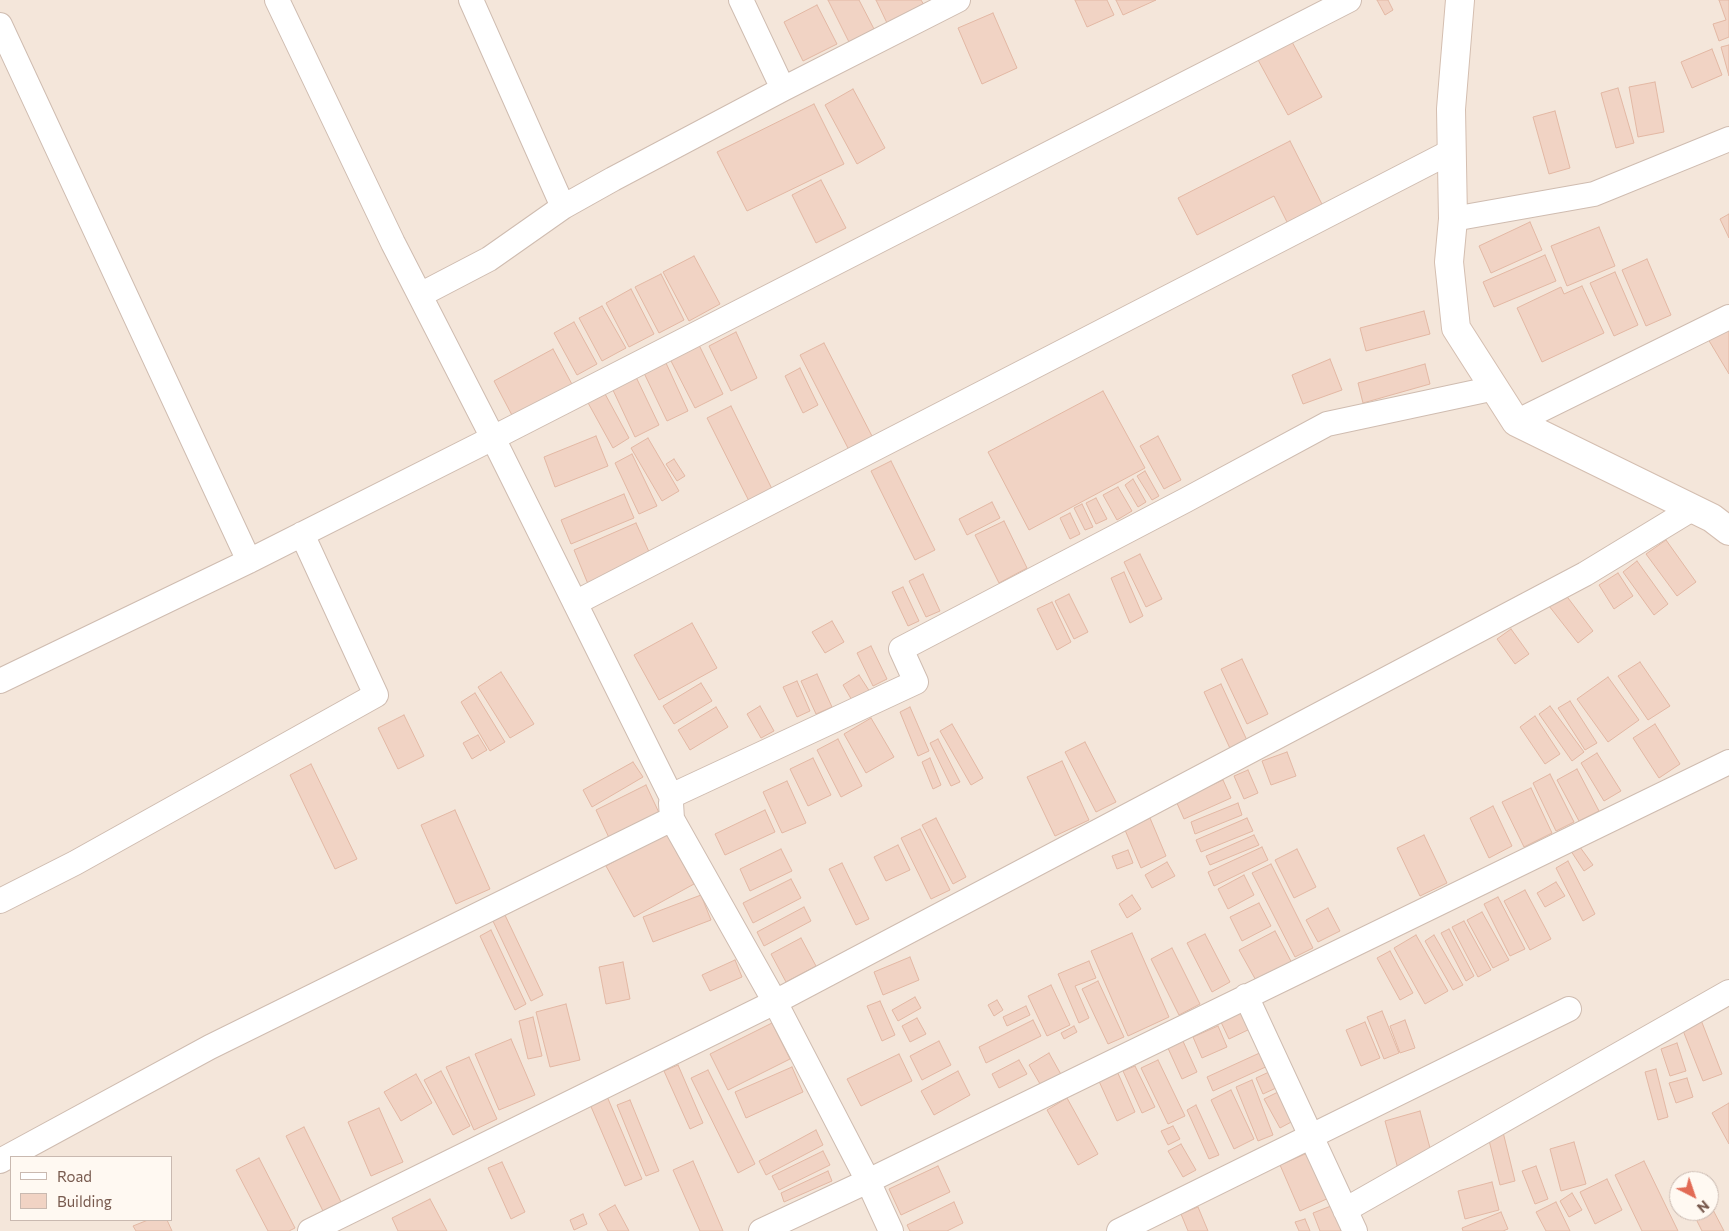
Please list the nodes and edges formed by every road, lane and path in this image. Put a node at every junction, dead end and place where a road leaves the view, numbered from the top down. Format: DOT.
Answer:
graph roads {
  1 [pos="276,0"];
  2 [pos="471,0"];
  3 [pos="742,0"];
  4 [pos="958,0"];
  5 [pos="1349,0"];
  6 [pos="1460,0"];
  7 [pos="0,26"];
  8 [pos="783,89"];
  9 [pos="1729,139"];
  10 [pos="1452,151"];
  11 [pos="563,207"];
  12 [pos="1453,219"];
  13 [pos="420,296"];
  14 [pos="1729,317"];
  15 [pos="1495,388"];
  16 [pos="1516,422"];
  17 [pos="493,438"];
  18 [pos="1692,509"];
  19 [pos="1729,531"];
  20 [pos="302,534"];
  21 [pos="250,561"];
  22 [pos="575,603"];
  23 [pos="0,681"];
  24 [pos="1729,762"];
  25 [pos="671,808"];
  26 [pos="0,901"];
  27 [pos="1729,992"];
  28 [pos="1246,996"];
  29 [pos="775,1002"];
  30 [pos="1568,1009"];
  31 [pos="1311,1136"];
  32 [pos="0,1161"];
  33 [pos="868,1181"];
  34 [pos="1345,1210"];
  35 [pos="310,1231"];
  36 [pos="761,1231"];
  37 [pos="891,1231"];
  38 [pos="1119,1231"];
  39 [pos="1355,1231"];
  1 -- 13 [label="street"];
  2 -- 11 [label="street"];
  3 -- 8 [label="street"];
  4 -- 8 [label="street"];
  5 -- 17 [label="street"];
  6 -- 10 [label="main road"];
  7 -- 21 [label="street"];
  8 -- 11 [label="street"];
  9 -- 12 [label="street"];
  10 -- 12 [label="main road"];
  10 -- 22 [label="street"];
  11 -- 13 [label="street"];
  12 -- 15 [label="main road"];
  13 -- 17 [label="street"];
  14 -- 16 [label="street"];
  15 -- 16 [label="main road"];
  15 -- 25 [label="street"];
  16 -- 18 [label="main road"];
  17 -- 20 [label="street"];
  17 -- 22 [label="street"];
  18 -- 19 [label="main road"];
  18 -- 29 [label="street"];
  20 -- 21 [label="street"];
  20 -- 26 [label="street"];
  21 -- 23 [label="street"];
  22 -- 25 [label="street"];
  24 -- 28 [label="street"];
  25 -- 29 [label="street"];
  25 -- 32 [label="street"];
  27 -- 34 [label="street"];
  28 -- 31 [label="street"];
  28 -- 33 [label="street"];
  29 -- 33 [label="street"];
  29 -- 35 [label="street"];
  30 -- 31 [label="street"];
  31 -- 34 [label="street"];
  31 -- 38 [label="street"];
  33 -- 36 [label="street"];
  33 -- 37 [label="street"];
  34 -- 39 [label="street"];
}
